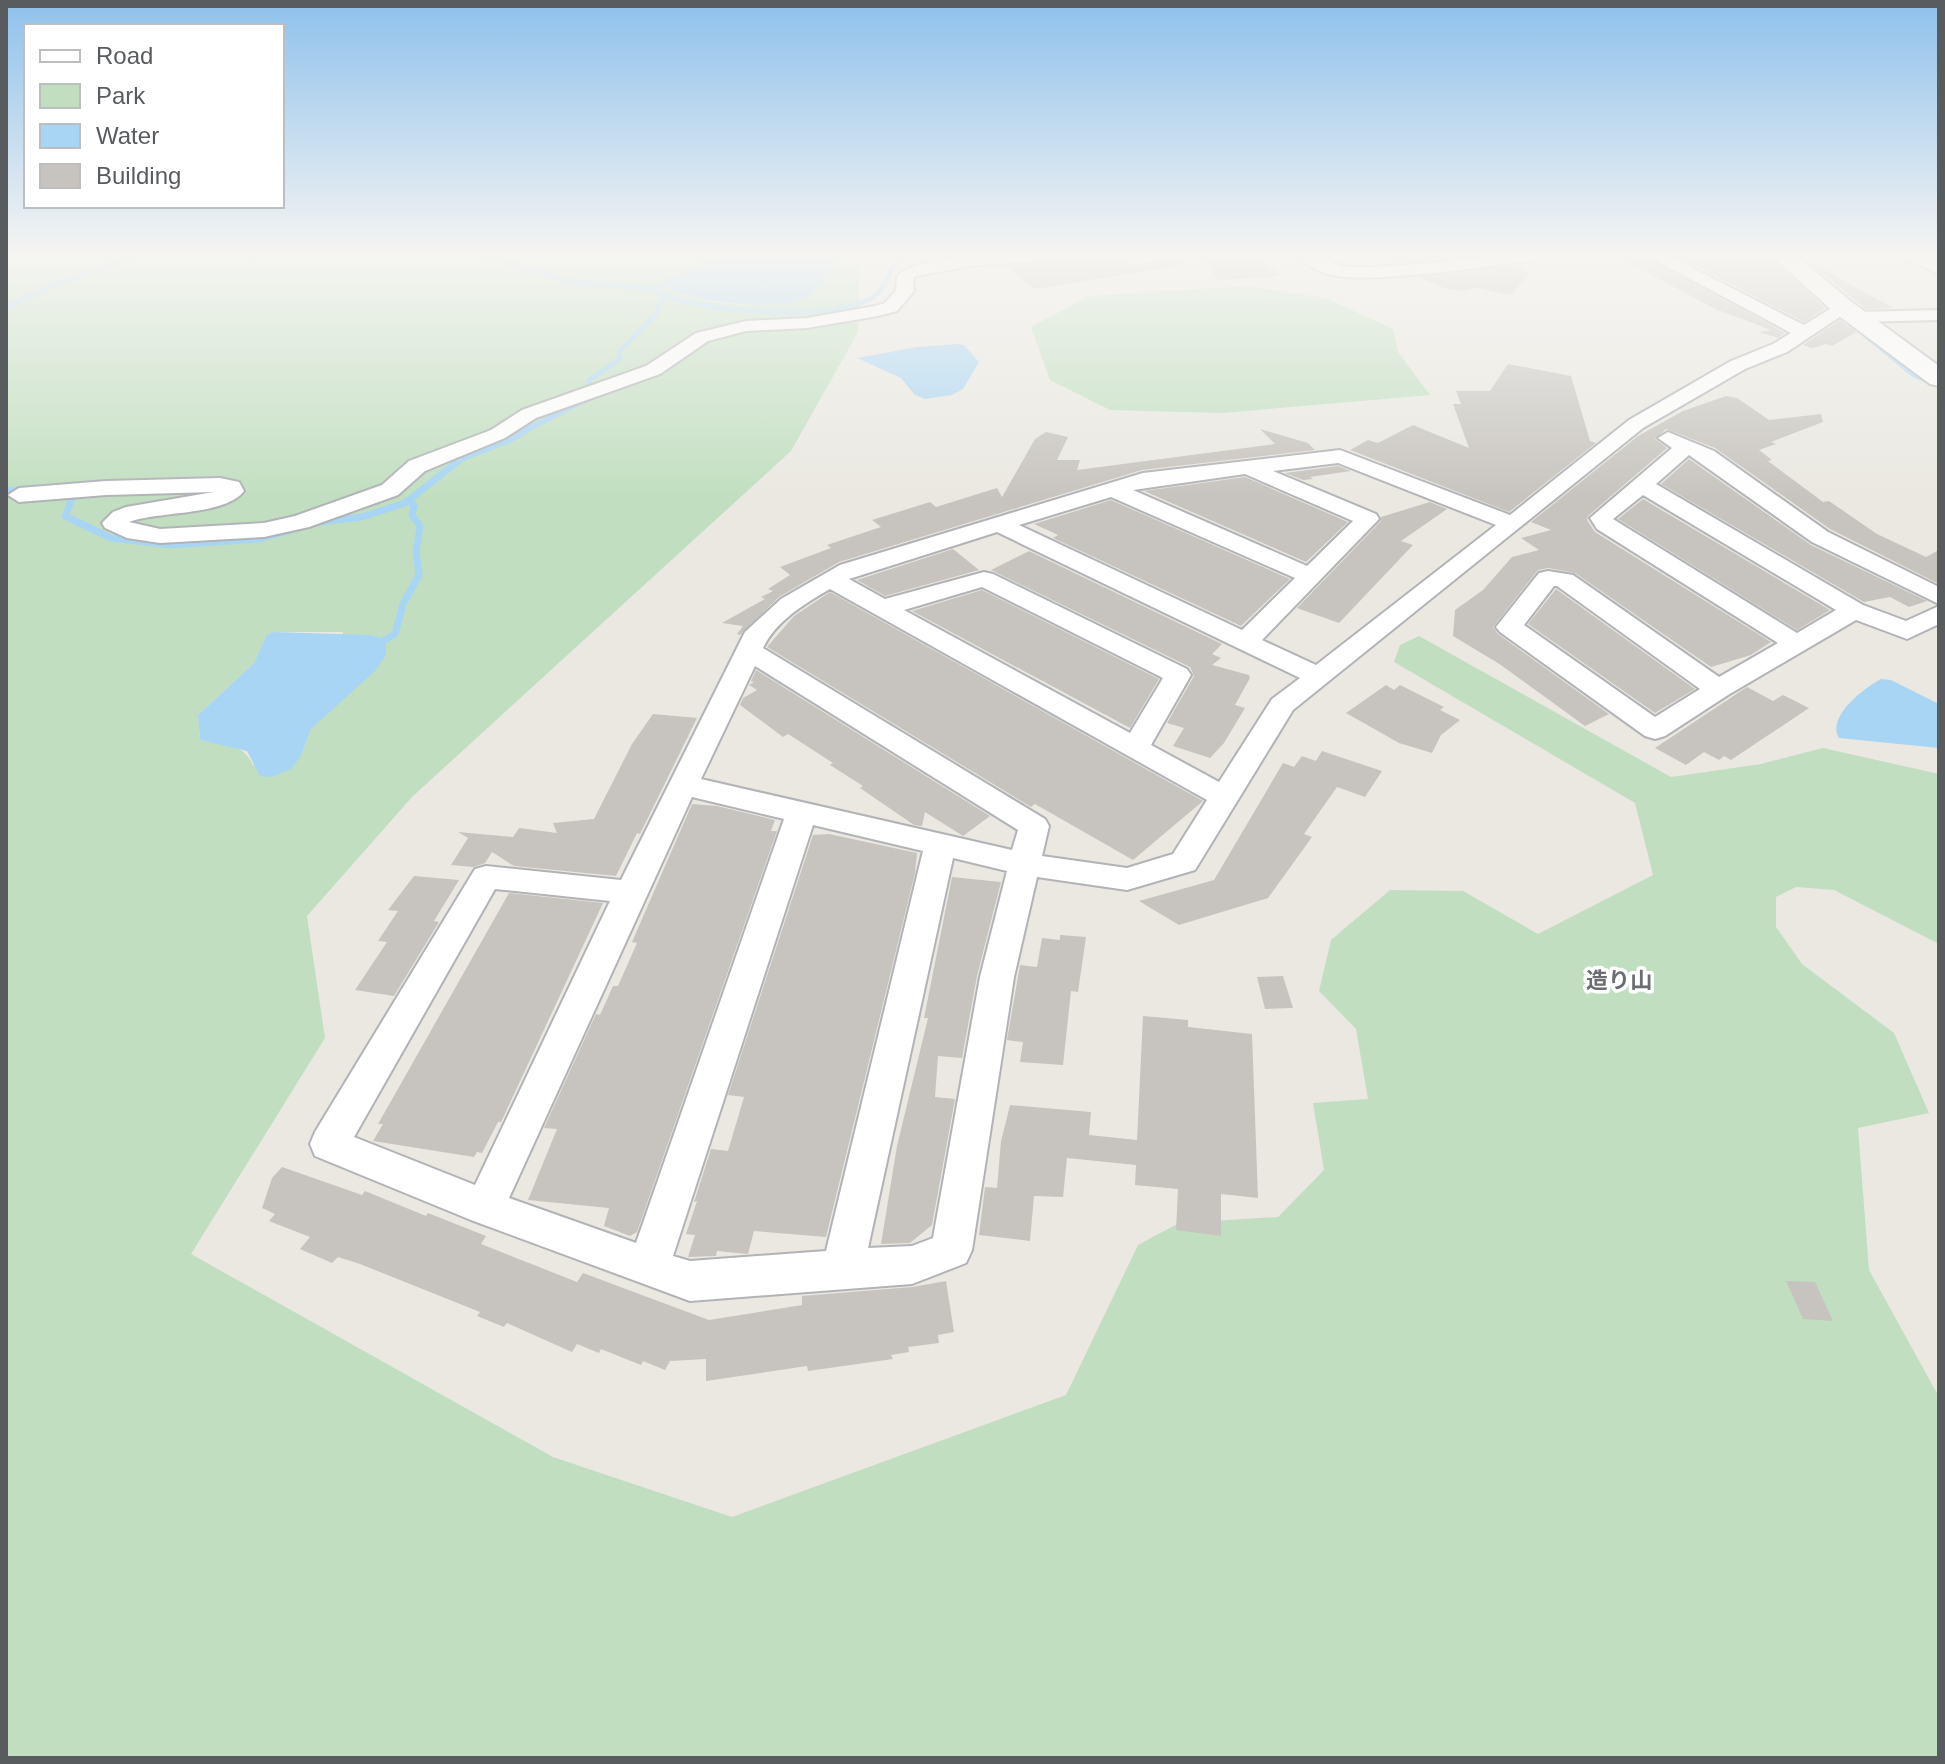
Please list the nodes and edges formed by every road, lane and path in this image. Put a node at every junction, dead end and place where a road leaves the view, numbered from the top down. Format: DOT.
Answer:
graph roads {
  1 [pos="710,334"];
  2 [pos="1803,334"];
  3 [pos="1876,334"];
  4 [pos="1934,373"];
  5 [pos="1636,424"];
  6 [pos="1687,446"];
  7 [pos="1249,468"];
  8 [pos="1642,485"];
  9 [pos="1114,490"];
  10 [pos="19,495"];
  11 [pos="998,524"];
  12 [pos="1513,524"];
  13 [pos="1310,576"];
  14 [pos="830,579"];
  15 [pos="1939,597"];
  16 [pos="882,608"];
  17 [pos="1854,610"];
  18 [pos="1939,614"];
  19 [pos="1246,641"];
  20 [pos="1797,644"];
  21 [pos="749,651"];
  22 [pos="1317,676"];
  23 [pos="1718,689"];
  24 [pos="1135,748"];
  25 [pos="683,785"];
  26 [pos="1226,798"];
  27 [pos="802,811"];
  28 [pos="941,843"];
  29 [pos="1024,864"];
  30 [pos="631,892"];
  31 [pos="485,1207"];
  32 [pos="649,1266"];
  33 [pos="843,1269"];
  1 -- 10 [label="street"];
  2 -- 5 [label="street"];
  3 -- 4 [label="main road"];
  5 -- 6 [label="street"];
  5 -- 12 [label="street"];
  6 -- 8 [label="street"];
  6 -- 15 [label="street"];
  7 -- 9 [label="street"];
  7 -- 12 [label="street"];
  7 -- 13 [label="street"];
  8 -- 17 [label="street"];
  8 -- 20 [label="street"];
  9 -- 11 [label="street"];
  9 -- 13 [label="street"];
  11 -- 14 [label="street"];
  11 -- 19 [label="street"];
  12 -- 22 [label="street"];
  13 -- 19 [label="street"];
  14 -- 16 [label="street"];
  14 -- 21 [label="street"];
  16 -- 24 [label="street"];
  16 -- 24 [label="street"];
  17 -- 18 [label="street"];
  17 -- 20 [label="street"];
  19 -- 22 [label="street"];
  20 -- 23 [label="street"];
  21 -- 25 [label="street"];
  21 -- 29 [label="street"];
  22 -- 26 [label="street"];
  23 -- 23 [label="street"];
  24 -- 26 [label="street"];
  25 -- 27 [label="street"];
  25 -- 30 [label="street"];
  26 -- 29 [label="street"];
  27 -- 28 [label="street"];
  27 -- 32 [label="street"];
  28 -- 29 [label="street"];
  28 -- 33 [label="street"];
  29 -- 33 [label="street"];
  30 -- 31 [label="street"];
  30 -- 31 [label="street"];
  31 -- 32 [label="street"];
  32 -- 33 [label="street"];
}
